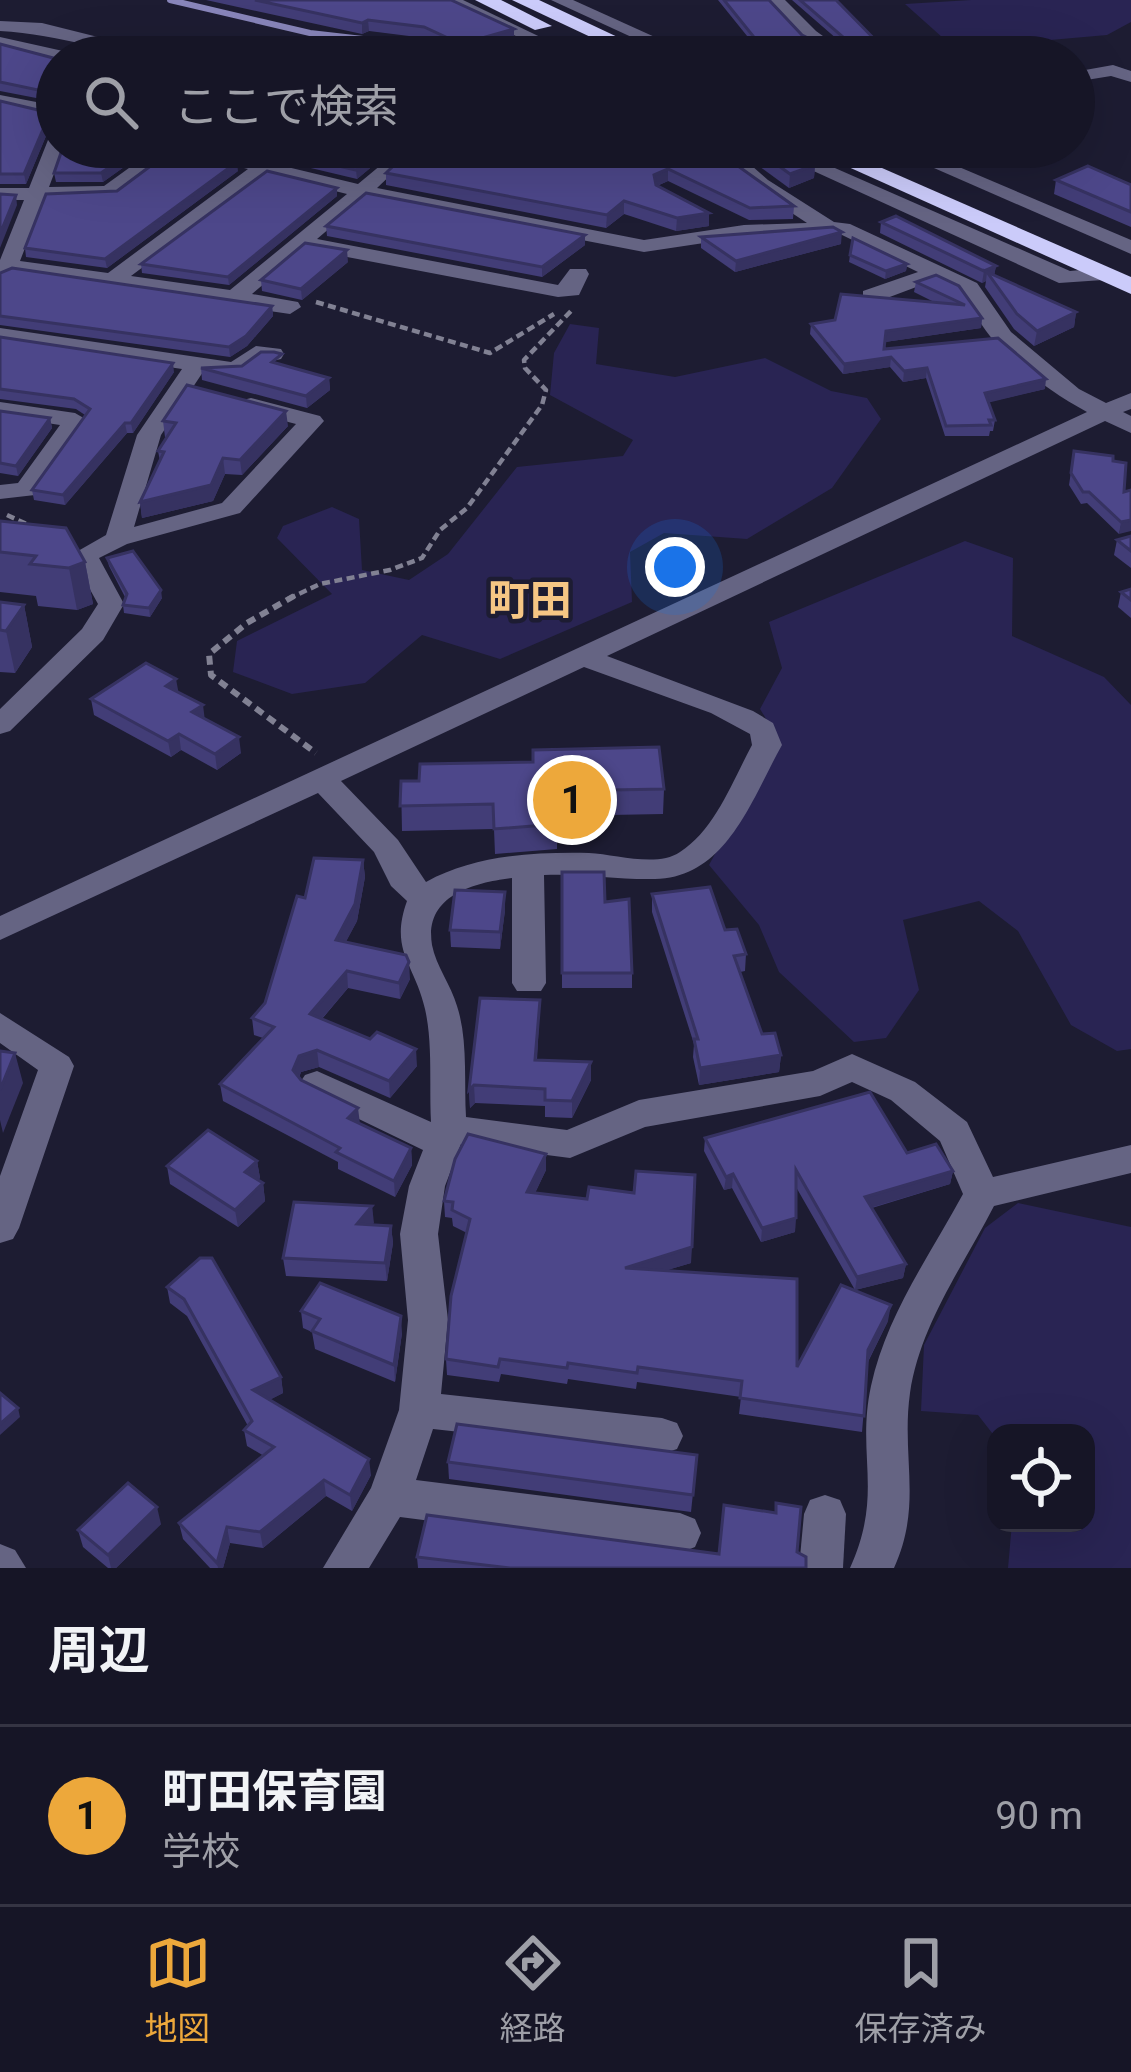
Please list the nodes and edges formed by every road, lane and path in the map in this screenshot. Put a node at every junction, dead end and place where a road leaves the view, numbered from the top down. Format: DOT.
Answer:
graph roads {
  1 [pos="449,0"];
  2 [pos="485,0"];
  3 [pos="522,0"];
  4 [pos="559,0"];
  5 [pos="776,0"];
  6 [pos="591,7"];
  7 [pos="0,26"];
  8 [pos="77,36"];
  9 [pos="527,36"];
  10 [pos="564,36"];
  11 [pos="612,36"];
  12 [pos="630,36"];
  13 [pos="812,36"];
  14 [pos="0,42"];
  15 [pos="36,50"];
  16 [pos="1125,71"];
  17 [pos="1095,75"];
  18 [pos="0,100"];
  19 [pos="36,108"];
  20 [pos="46,168"];
  21 [pos="141,168"];
  22 [pos="257,168"];
  23 [pos="388,168"];
  24 [pos="743,168"];
  25 [pos="824,168"];
  26 [pos="851,168"];
  27 [pos="930,168"];
  28 [pos="934,168"];
  29 [pos="261,169"];
  30 [pos="360,191"];
  31 [pos="0,194"];
  32 [pos="36,194"];
  33 [pos="910,202"];
  34 [pos="705,211"];
  35 [pos="826,226"];
  36 [pos="743,231"];
  37 [pos="856,234"];
  38 [pos="300,242"];
  39 [pos="1131,248"];
  40 [pos="1131,265"];
  41 [pos="4,270"];
  42 [pos="936,272"];
  43 [pos="578,274"];
  44 [pos="114,280"];
  45 [pos="1131,286"];
  46 [pos="871,296"];
  47 [pos="235,297"];
  48 [pos="314,302"];
  49 [pos="290,307"];
  50 [pos="0,335"];
  51 [pos="273,355"];
  52 [pos="202,385"];
  53 [pos="0,410"];
  54 [pos="1122,413"];
  55 [pos="0,492"];
  56 [pos="0,513"];
  57 [pos="118,539"];
  58 [pos="84,555"];
  59 [pos="583,656"];
  60 [pos="0,724"];
  61 [pos="319,766"];
  62 [pos="528,868"];
  63 [pos="424,899"];
  64 [pos="0,928"];
  65 [pos="529,983"];
  66 [pos="0,1025"];
  67 [pos="317,1084"];
  68 [pos="446,1136"];
  69 [pos="1131,1159"];
  70 [pos="982,1194"];
  71 [pos="0,1228"];
  72 [pos="419,1410"];
  73 [pos="662,1436"];
  74 [pos="389,1496"];
  75 [pos="825,1514"];
  76 [pos="680,1532"];
  77 [pos="345,1568"];
  78 [pos="821,1568"];
  79 [pos="872,1568"];
  1 -- 9 [label="street"];
  2 -- 10 [label="highway"];
  3 -- 11 [label="highway"];
  4 -- 6 [label="street"];
  5 -- 13 [label="street"];
  6 -- 12 [label="street"];
  7 -- 8 [label="street"];
  14 -- 15 [label="street"];
  16 -- 17 [label="street"];
  18 -- 19 [label="street"];
  20 -- 32 [label="street"];
  21 -- 32 [label="street"];
  22 -- 29 [label="street"];
  23 -- 30 [label="street"];
  24 -- 35 [label="street"];
  25 -- 33 [label="street"];
  26 -- 33 [label="highway"];
  27 -- 40 [label="highway"];
  28 -- 39 [label="street"];
  29 -- 30 [label="street"];
  29 -- 44 [label="street"];
  30 -- 36 [label="street"];
  30 -- 38 [label="street"];
  31 -- 32 [label="street"];
  32 -- 41 [label="street"];
  33 -- 37 [label="street"];
  33 -- 45 [label="highway"];
  34 -- 36 [label="street"];
  35 -- 36 [label="street"];
  35 -- 37 [label="street"];
  37 -- 42 [label="street"];
  38 -- 43 [label="street"];
  38 -- 47 [label="street"];
  41 -- 44 [label="street"];
  42 -- 46 [label="street"];
  42 -- 54 [label="street"];
  44 -- 47 [label="street"];
  47 -- 49 [label="street"];
  48 -- 61 [label="path"];
  50 -- 52 [label="street"];
  51 -- 52 [label="street"];
  52 -- 57 [label="street"];
  52 -- 57 [label="street"];
  53 -- 55 [label="street"];
  54 -- 59 [label="street"];
  56 -- 58 [label="path"];
  57 -- 58 [label="street"];
  58 -- 60 [label="street"];
  59 -- 61 [label="street"];
  59 -- 62 [label="street"];
  61 -- 63 [label="street"];
  61 -- 64 [label="street"];
  62 -- 63 [label="street"];
  62 -- 65 [label="street"];
  63 -- 68 [label="street"];
  66 -- 71 [label="street"];
  67 -- 68 [label="street"];
  68 -- 70 [label="street"];
  68 -- 72 [label="street"];
  69 -- 70 [label="street"];
  70 -- 79 [label="street"];
  72 -- 73 [label="street"];
  72 -- 74 [label="street"];
  74 -- 76 [label="street"];
  74 -- 77 [label="street"];
  75 -- 78 [label="street"];
}
